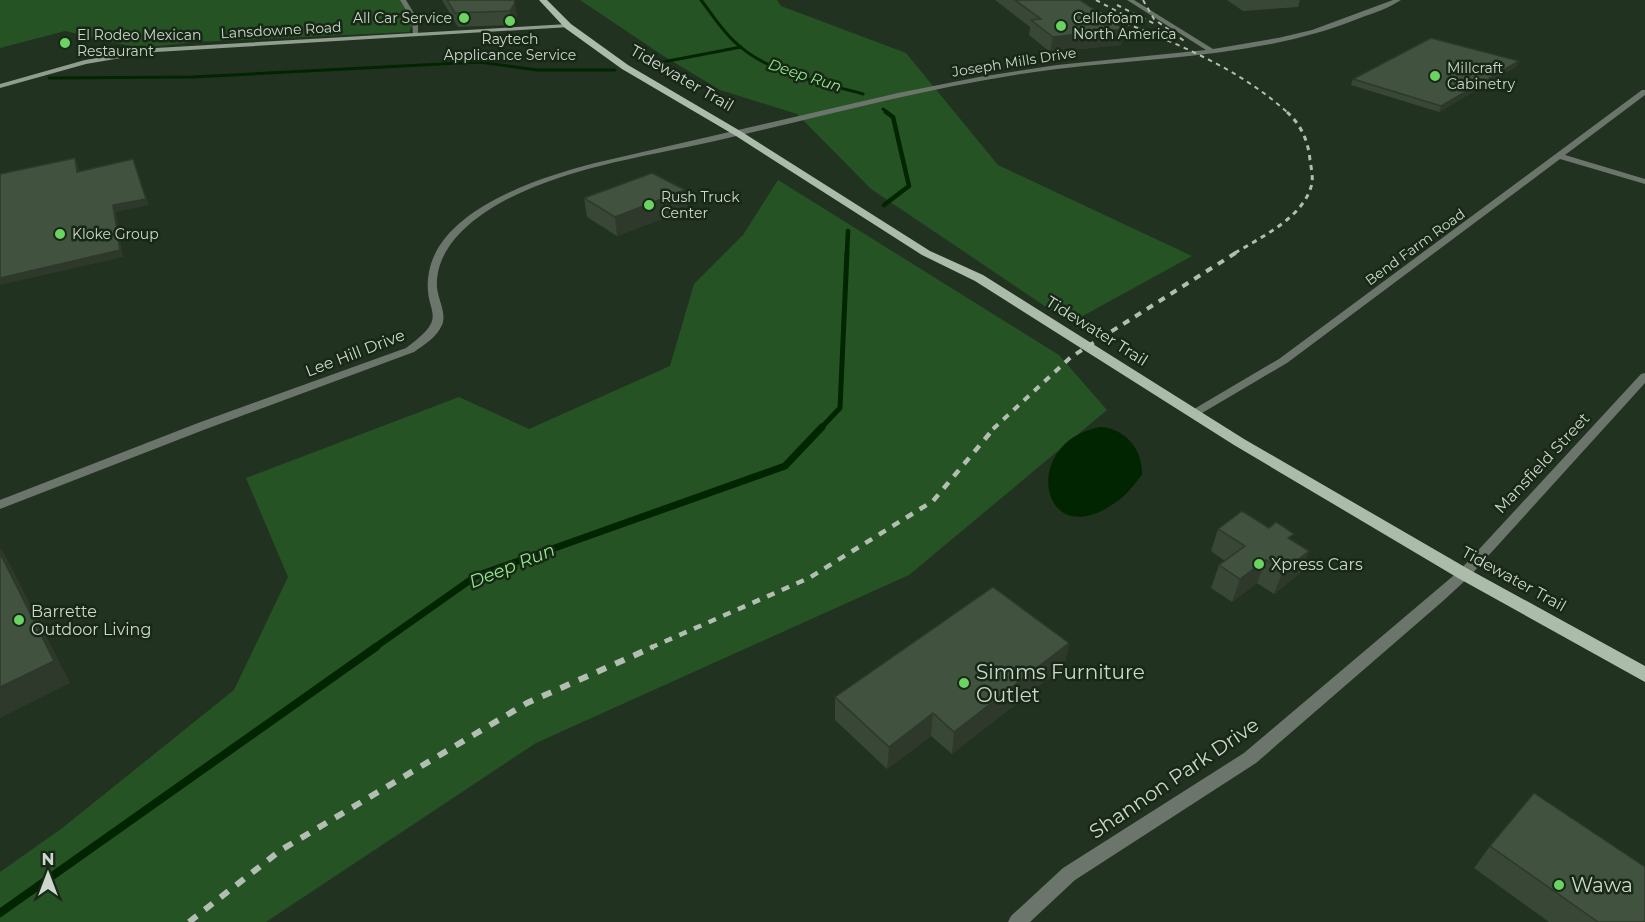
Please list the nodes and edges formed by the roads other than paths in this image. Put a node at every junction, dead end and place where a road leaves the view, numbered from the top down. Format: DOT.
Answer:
graph roads {
  1 [pos="403,0"];
  2 [pos="543,0"];
  3 [pos="1130,0"];
  4 [pos="1398,0"];
  5 [pos="568,26"];
  6 [pos="416,35"];
  7 [pos="1211,50"];
  8 [pos="0,86"];
  9 [pos="1645,92"];
  10 [pos="739,134"];
  11 [pos="1559,156"];
  12 [pos="1645,182"];
  13 [pos="1645,376"];
  14 [pos="1193,414"];
  15 [pos="0,505"];
  16 [pos="1464,574"];
  17 [pos="1645,675"];
  18 [pos="1017,922"];
  1 -- 6 [label="street"];
  2 -- 5 [label="main road, Tidewater Trail"];
  3 -- 7 [label="street"];
  4 -- 7 [label="street, Joseph Mills Drive"];
  5 -- 6 [label="main road, Lansdowne Road"];
  5 -- 10 [label="main road, Tidewater Trail"];
  6 -- 8 [label="main road, Lansdowne Road"];
  7 -- 10 [label="street, Joseph Mills Drive"];
  9 -- 11 [label="street, Bend Farm Road"];
  10 -- 14 [label="main road, Tidewater Trail"];
  10 -- 15 [label="street, Lee Hill Drive"];
  11 -- 12 [label="street"];
  11 -- 14 [label="street, Bend Farm Road"];
  13 -- 16 [label="street, Mansfield Street"];
  14 -- 16 [label="main road, Tidewater Trail"];
  16 -- 17 [label="main road, Tidewater Trail"];
  16 -- 18 [label="street, Shannon Park Drive"];
}
